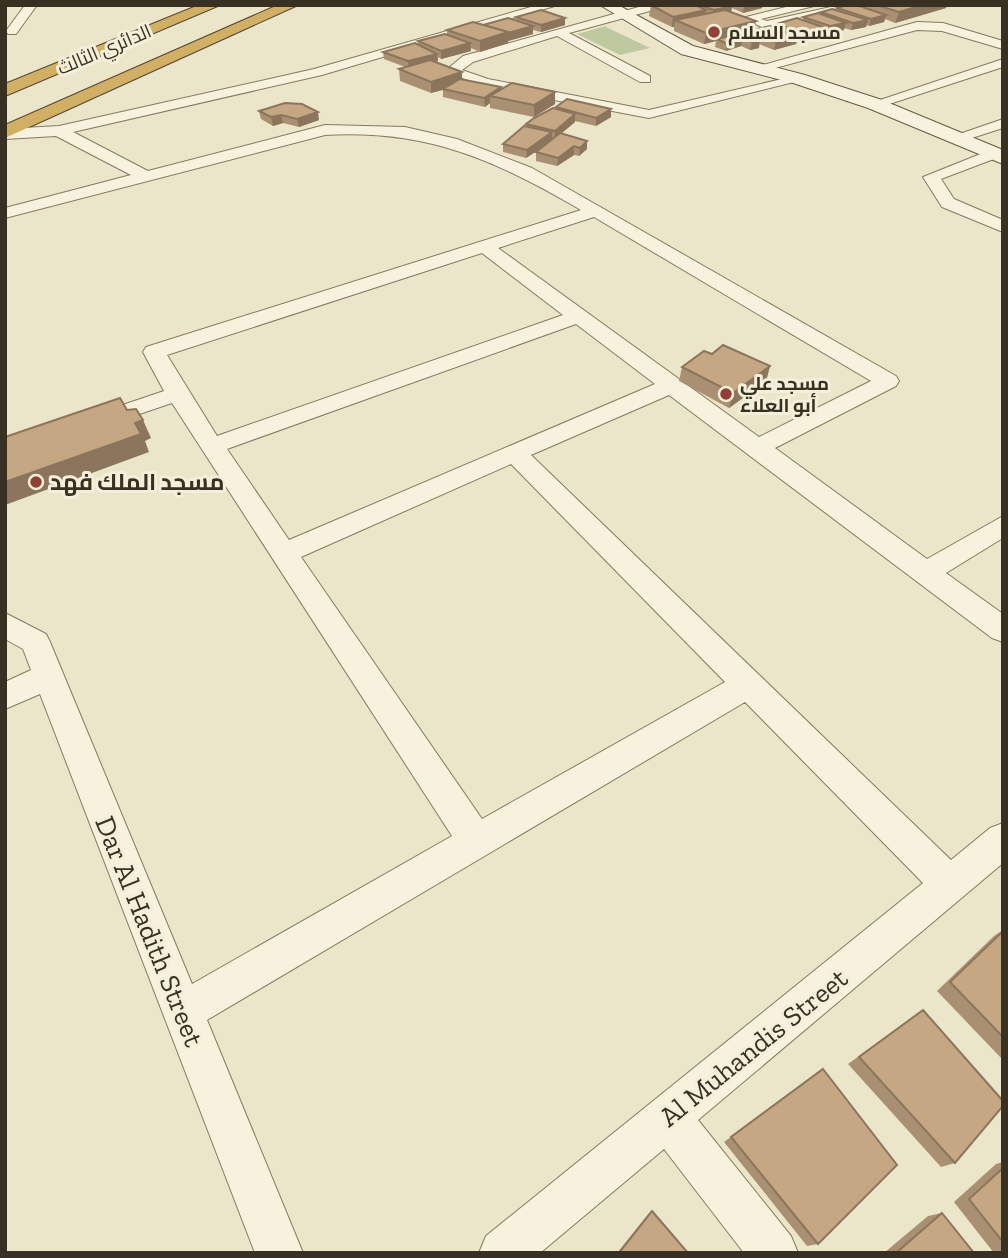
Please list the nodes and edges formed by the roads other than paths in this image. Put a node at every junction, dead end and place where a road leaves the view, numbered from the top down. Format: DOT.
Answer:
graph roads {
  1 [pos="31,5"];
  2 [pos="183,5"];
  3 [pos="213,5"];
  4 [pos="259,5"];
  5 [pos="291,5"];
  6 [pos="552,5"];
  7 [pos="666,5"];
  8 [pos="812,5"];
  9 [pos="857,5"];
  10 [pos="615,9"];
  11 [pos="12,31"];
  12 [pos="558,33"];
  13 [pos="1003,45"];
  14 [pos="105,50"];
  15 [pos="1003,63"];
  16 [pos="756,69"];
  17 [pos="5,77"];
  18 [pos="645,79"];
  19 [pos="799,79"];
  20 [pos="5,91"];
  21 [pos="875,104"];
  22 [pos="5,115"];
  23 [pos="1003,123"];
  24 [pos="59,131"];
  25 [pos="38,132"];
  26 [pos="5,133"];
  27 [pos="956,138"];
  28 [pos="998,156"];
  29 [pos="147,177"];
  30 [pos="118,184"];
  31 [pos="596,211"];
  32 [pos="5,213"];
  33 [pos="1003,228"];
  34 [pos="485,247"];
  35 [pos="579,316"];
  36 [pos="672,385"];
  37 [pos="177,394"];
  38 [pos="71,431"];
  39 [pos="212,446"];
  40 [pos="756,448"];
  41 [pos="514,453"];
  42 [pos="1003,525"];
  43 [pos="284,553"];
  44 [pos="925,573"];
  45 [pos="5,624"];
  46 [pos="1003,630"];
  47 [pos="49,676"];
  48 [pos="748,684"];
  49 [pos="5,696"];
  50 [pos="1003,840"];
  51 [pos="476,841"];
  52 [pos="950,884"];
  53 [pos="182,1012"];
  54 [pos="667,1117"];
  55 [pos="279,1253"];
  56 [pos="503,1253"];
  57 [pos="774,1253"];
  1 -- 11 [label="street"];
  2 -- 17 [label="highway"];
  3 -- 14 [label="highway, الدائري الثالث"];
  4 -- 22 [label="highway, الدائري الثالث"];
  5 -- 26 [label="highway"];
  6 -- 24 [label="street"];
  7 -- 10 [label="street"];
  8 -- 9 [label="street"];
  10 -- 12 [label="street"];
  10 -- 16 [label="street"];
  12 -- 18 [label="street"];
  12 -- 19 [label="street"];
  13 -- 16 [label="street"];
  14 -- 17 [label="highway"];
  14 -- 20 [label="highway, الدائري الثالث"];
  15 -- 21 [label="street"];
  16 -- 19 [label="street"];
  19 -- 21 [label="street"];
  21 -- 27 [label="street"];
  23 -- 27 [label="street"];
  24 -- 25 [label="street"];
  24 -- 29 [label="street"];
  25 -- 26 [label="street"];
  25 -- 30 [label="street"];
  27 -- 28 [label="street"];
  28 -- 33 [label="street"];
  29 -- 30 [label="street"];
  29 -- 31 [label="street"];
  30 -- 32 [label="street"];
  31 -- 34 [label="street"];
  31 -- 40 [label="street"];
  34 -- 35 [label="street"];
  34 -- 37 [label="street"];
  35 -- 36 [label="street"];
  35 -- 39 [label="street"];
  36 -- 40 [label="street"];
  36 -- 41 [label="street"];
  37 -- 38 [label="street"];
  37 -- 39 [label="street"];
  39 -- 43 [label="street"];
  40 -- 44 [label="street"];
  41 -- 43 [label="street"];
  41 -- 48 [label="street"];
  42 -- 44 [label="street"];
  43 -- 51 [label="street"];
  44 -- 46 [label="street"];
  45 -- 47 [label="street, Dar Al Hadith Street"];
  47 -- 49 [label="street"];
  47 -- 53 [label="street, Dar Al Hadith Street"];
  48 -- 51 [label="street"];
  48 -- 52 [label="street"];
  50 -- 52 [label="street, Al Muhandis Street"];
  51 -- 53 [label="street"];
  52 -- 54 [label="street, Al Muhandis Street"];
  53 -- 55 [label="street, Dar Al Hadith Street"];
  54 -- 56 [label="street, Al Muhandis Street"];
  54 -- 57 [label="street"];
}
